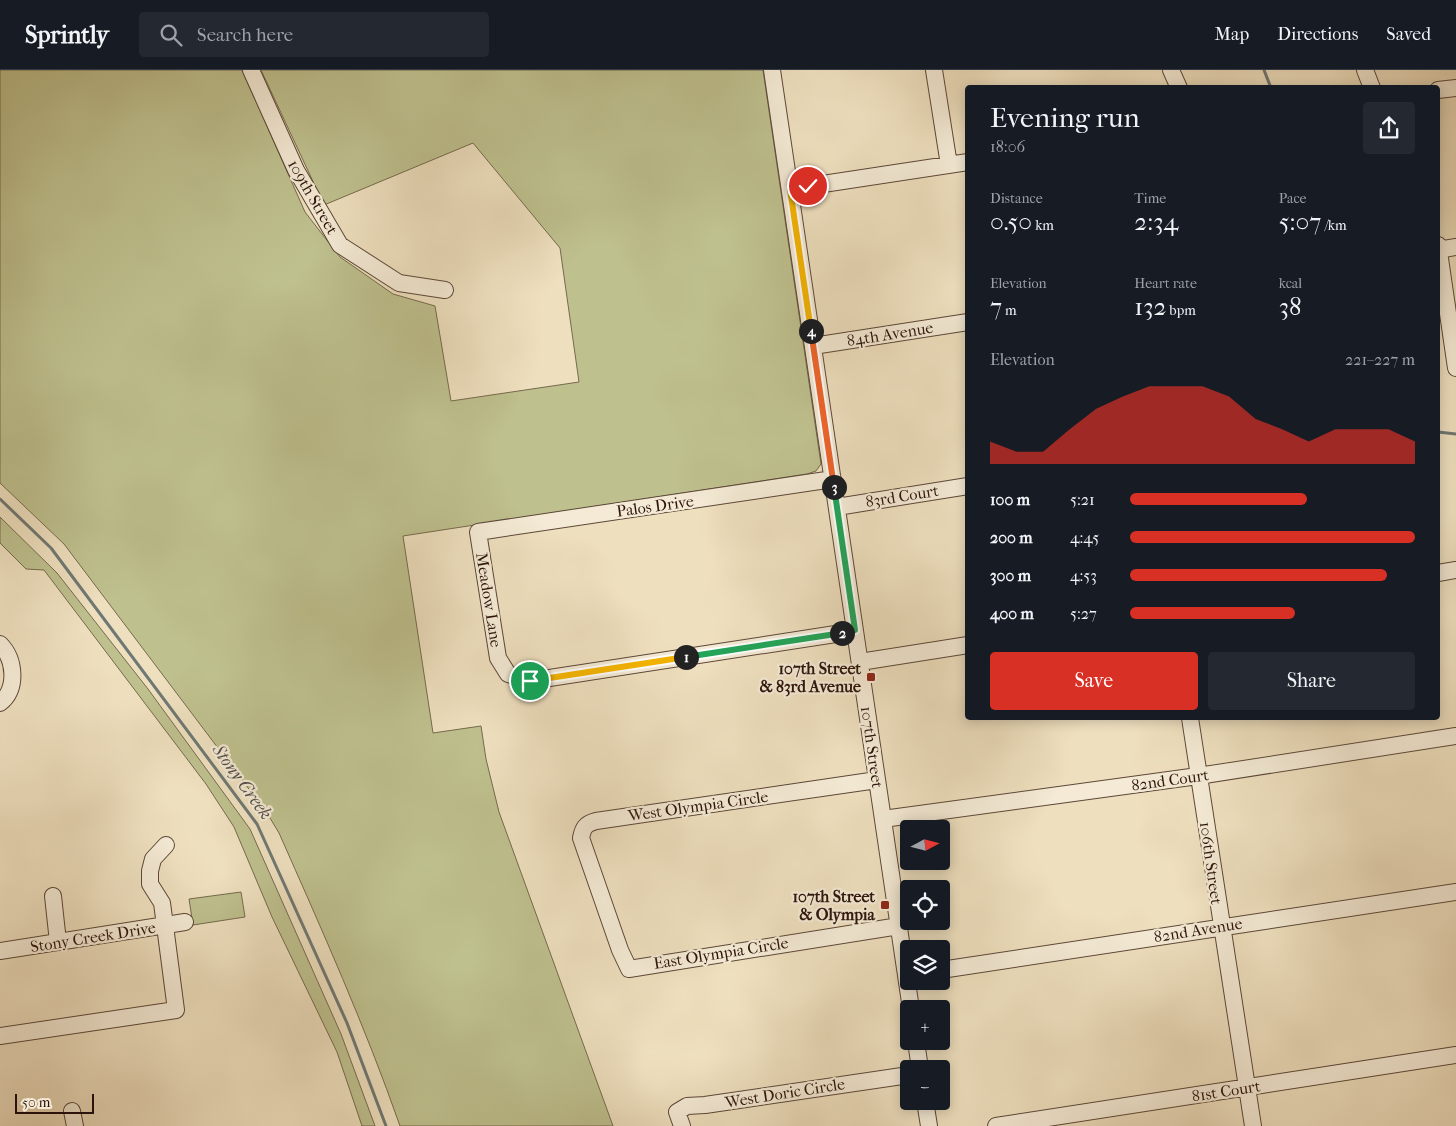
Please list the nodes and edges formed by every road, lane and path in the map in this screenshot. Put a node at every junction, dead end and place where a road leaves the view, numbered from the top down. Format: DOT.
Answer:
graph roads {
  1 [pos="251,70"];
  2 [pos="772,70"];
  3 [pos="934,70"];
  4 [pos="1171,70"];
  5 [pos="1365,70"];
  6 [pos="1177,85"];
  7 [pos="1371,85"];
  8 [pos="1456,88"];
  9 [pos="1440,90"];
  10 [pos="965,162"];
  11 [pos="949,165"];
  12 [pos="790,189"];
  13 [pos="1456,247"];
  14 [pos="1440,248"];
  15 [pos="1440,261"];
  16 [pos="445,290"];
  17 [pos="965,322"];
  18 [pos="813,346"];
  19 [pos="1456,368"];
  20 [pos="832,479"];
  21 [pos="965,486"];
  22 [pos="837,507"];
  23 [pos="478,532"];
  24 [pos="1456,570"];
  25 [pos="1440,573"];
  26 [pos="855,630"];
  27 [pos="0,644"];
  28 [pos="965,646"];
  29 [pos="860,662"];
  30 [pos="0,703"];
  31 [pos="1190,720"];
  32 [pos="1456,736"];
  33 [pos="1198,776"];
  34 [pos="877,780"];
  35 [pos="883,819"];
  36 [pos="166,846"];
  37 [pos="597,888"];
  38 [pos="1456,892"];
  39 [pos="53,896"];
  40 [pos="185,922"];
  41 [pos="163,926"];
  42 [pos="899,926"];
  43 [pos="1220,926"];
  44 [pos="902,940"];
  45 [pos="58,942"];
  46 [pos="0,951"];
  47 [pos="950,969"];
  48 [pos="0,1036"];
  49 [pos="1456,1055"];
  50 [pos="900,1076"];
  51 [pos="1247,1087"];
  52 [pos="926,1110"];
  53 [pos="682,1126"];
  54 [pos="929,1126"];
  55 [pos="996,1126"];
  56 [pos="1253,1126"];
  1 -- 16 [label="street, 109th Street"];
  2 -- 12 [label="street, 107th Street"];
  3 -- 11 [label="street"];
  4 -- 6 [label="street"];
  5 -- 7 [label="street"];
  8 -- 9 [label="street"];
  10 -- 11 [label="street"];
  11 -- 12 [label="street"];
  12 -- 18 [label="street, 107th Street"];
  13 -- 14 [label="street"];
  15 -- 19 [label="street"];
  17 -- 18 [label="street, 84th Avenue"];
  18 -- 20 [label="street, 107th Street"];
  20 -- 22 [label="street, 107th Street"];
  20 -- 23 [label="street, Palos Drive"];
  21 -- 22 [label="street, 83rd Court"];
  22 -- 26 [label="street, 107th Street"];
  23 -- 26 [label="street, Meadow Lane"];
  24 -- 25 [label="street"];
  26 -- 29 [label="street, 107th Street"];
  27 -- 30 [label="street"];
  28 -- 29 [label="street"];
  29 -- 34 [label="street, 107th Street"];
  31 -- 33 [label="street, 106th Street"];
  32 -- 33 [label="street, 82nd Court"];
  33 -- 35 [label="street, 82nd Court"];
  33 -- 43 [label="street, 106th Street"];
  34 -- 35 [label="street, 107th Street"];
  34 -- 37 [label="street, West Olympia Circle"];
  35 -- 42 [label="street, 107th Street"];
  36 -- 41 [label="street"];
  37 -- 42 [label="street, East Olympia Circle"];
  38 -- 43 [label="street, 82nd Avenue"];
  39 -- 45 [label="street"];
  40 -- 41 [label="street, Stony Creek Drive"];
  41 -- 45 [label="street, Stony Creek Drive"];
  41 -- 48 [label="street"];
  42 -- 44 [label="street, 107th Street"];
  43 -- 47 [label="street, 82nd Avenue"];
  43 -- 51 [label="street, 106th Street"];
  45 -- 46 [label="street, Stony Creek Drive"];
  49 -- 51 [label="street, 81st Court"];
  50 -- 53 [label="street, West Doric Circle"];
  51 -- 55 [label="street, 81st Court"];
  51 -- 56 [label="street, 106th Street"];
  52 -- 54 [label="street"];
}
